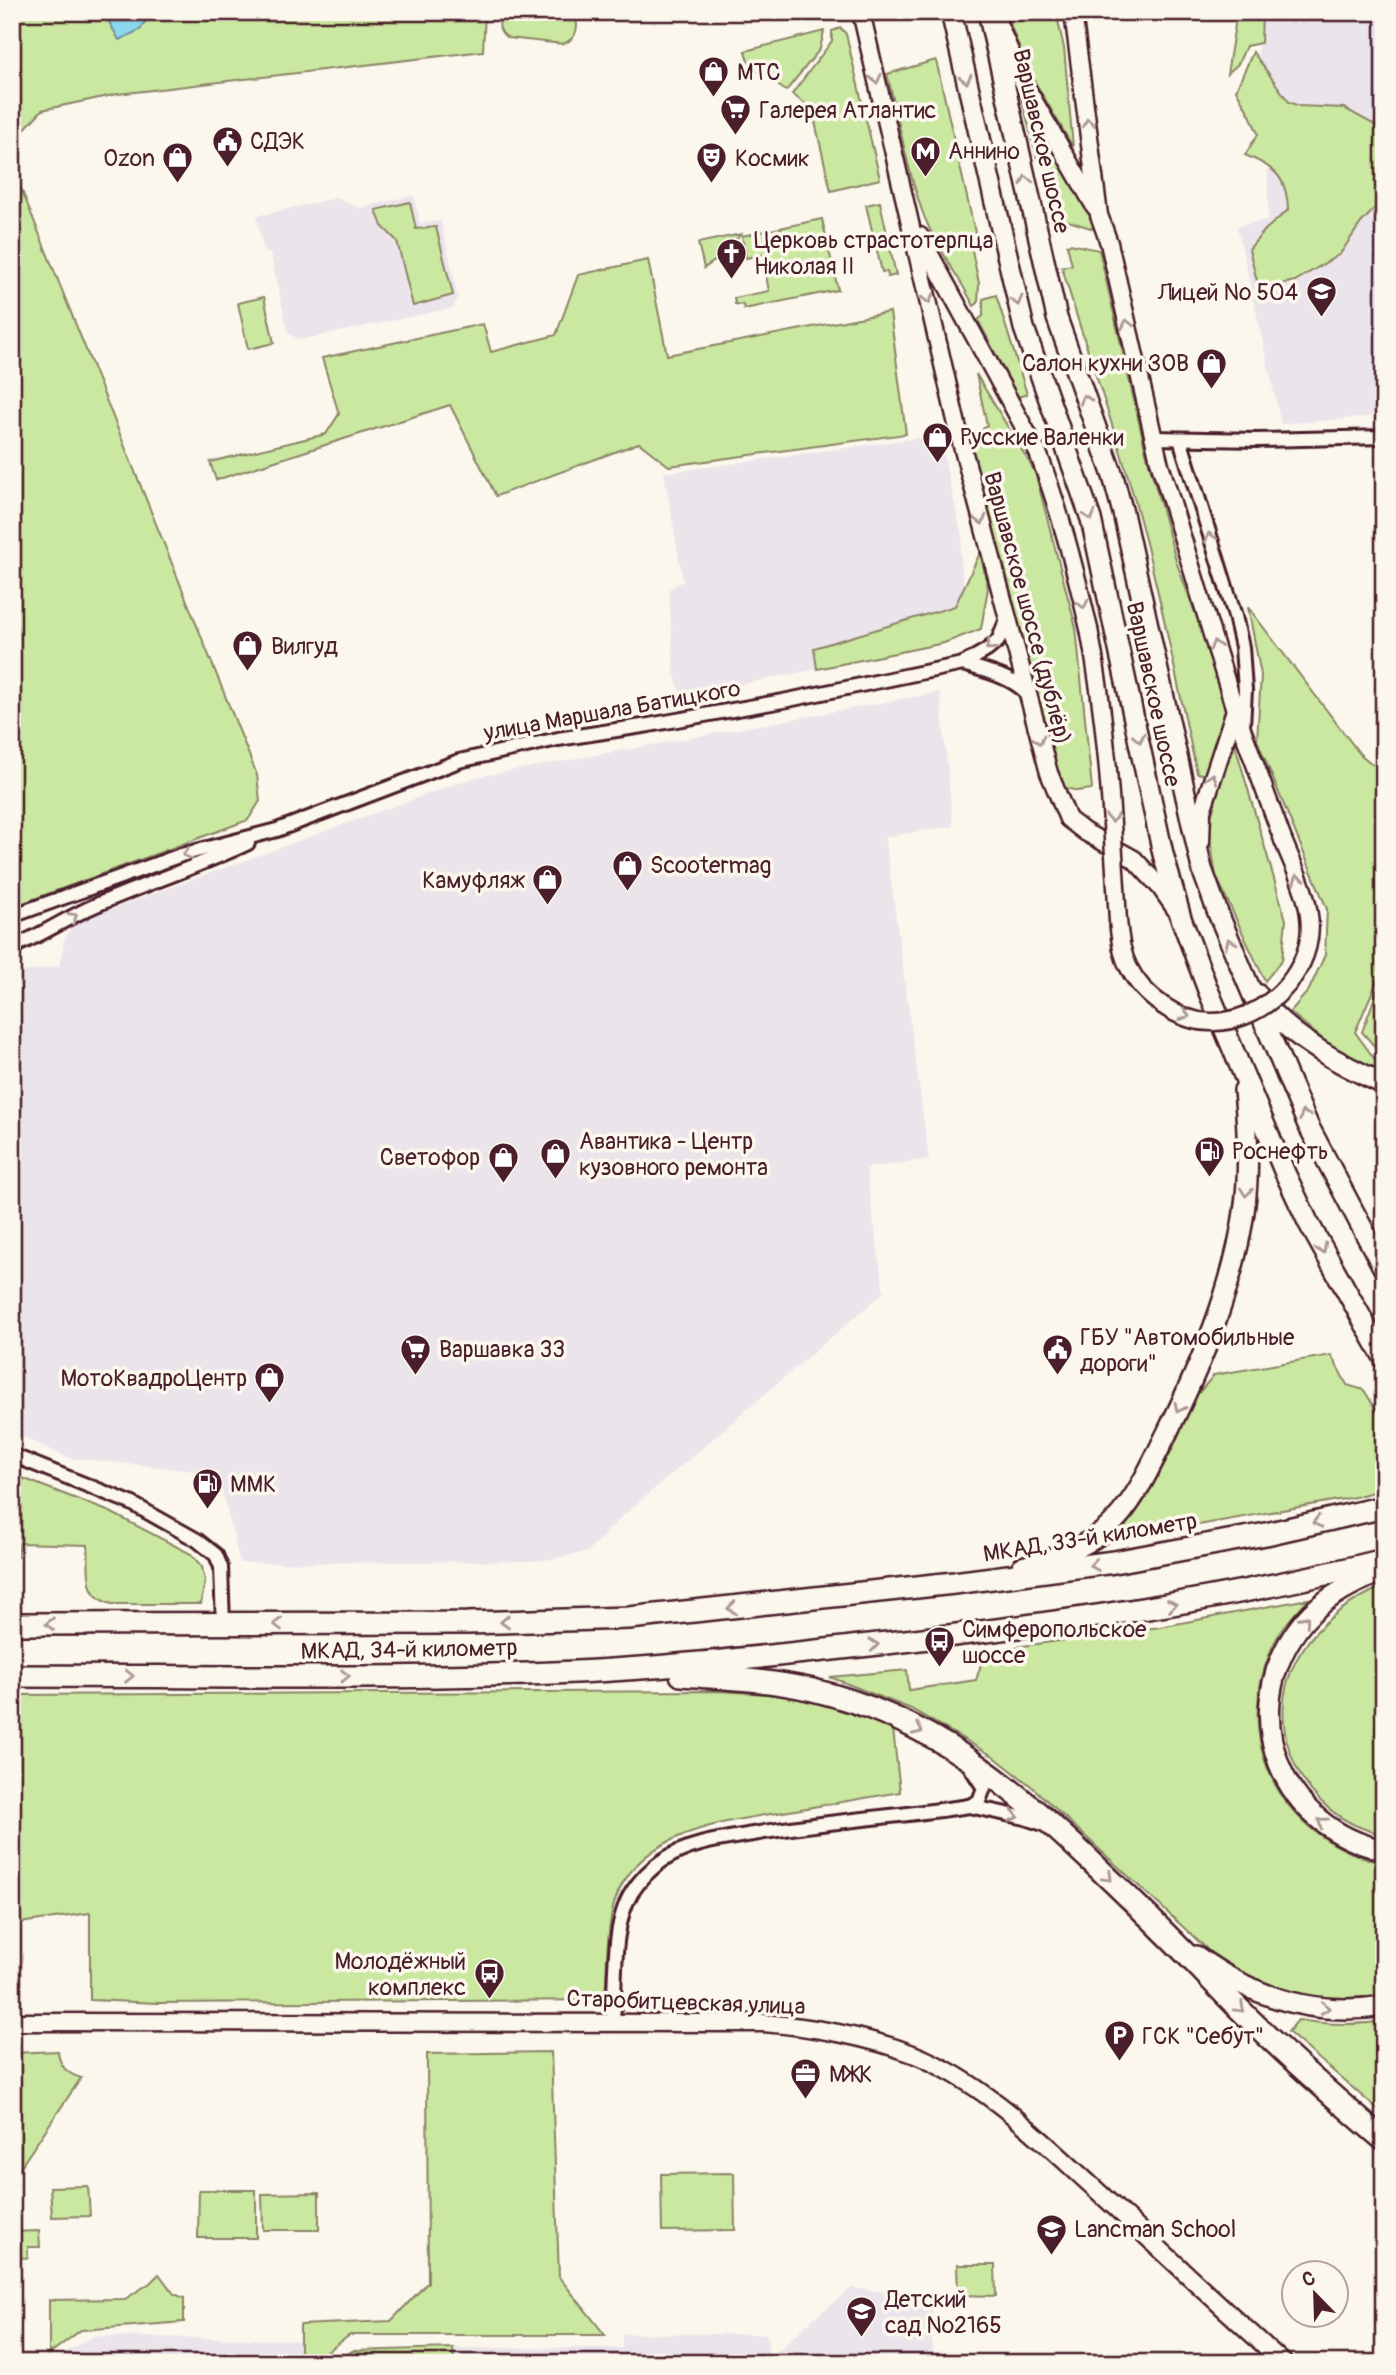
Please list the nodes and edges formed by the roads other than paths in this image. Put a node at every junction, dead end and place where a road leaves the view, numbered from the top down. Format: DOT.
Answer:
graph roads {
  1 [pos="861,12"];
  2 [pos="951,12"];
  3 [pos="988,12"];
  4 [pos="994,12"];
  5 [pos="1073,12"];
  6 [pos="906,208"];
  7 [pos="1099,215"];
  8 [pos="1384,437"];
  9 [pos="1154,438"];
  10 [pos="1180,439"];
  11 [pos="1007,619"];
  12 [pos="963,664"];
  13 [pos="1026,692"];
  14 [pos="1235,710"];
  15 [pos="1243,730"];
  16 [pos="277,830"];
  17 [pos="1202,869"];
  18 [pos="12,916"];
  19 [pos="1181,918"];
  20 [pos="12,947"];
  21 [pos="1243,973"];
  22 [pos="1243,1075"];
  23 [pos="1384,1084"];
  24 [pos="1384,1269"];
  25 [pos="1384,1358"];
  26 [pos="12,1455"];
  27 [pos="1384,1507"];
  28 [pos="1384,1560"];
  29 [pos="1384,1571"];
  30 [pos="954,1583"];
  31 [pos="800,1601"];
  32 [pos="12,1624"];
  33 [pos="223,1624"];
  34 [pos="553,1673"];
  35 [pos="12,1676"];
  36 [pos="961,1753"];
  37 [pos="969,1806"];
  38 [pos="1058,1830"];
  39 [pos="1384,1850"];
  40 [pos="1176,1941"];
  41 [pos="1384,2006"];
  42 [pos="12,2022"];
  43 [pos="613,2022"];
  44 [pos="1384,2140"];
  45 [pos="1284,2363"];
  1 -- 6 [label="main road, Варшавское шоссе (дублёр), one-way"];
  2 -- 19 [label="main road, Варшавское шоссе, one-way"];
  17 -- 3 [label="main road, Варшавское шоссе, one-way"];
  4 -- 7 [label="main road"];
  7 -- 5 [label="main road, one-way"];
  6 -- 11 [label="main road, Варшавское шоссе (дублёр), one-way"];
  6 -- 15 [label="main road, one-way, bridge"];
  9 -- 7 [label="main road, one-way"];
  8 -- 10 [label="street"];
  9 -- 10 [label="street"];
  14 -- 9 [label="main road, one-way"];
  15 -- 10 [label="street, one-way"];
  11 -- 12 [label="street, улица Маршала Батицкого, one-way"];
  11 -- 13 [label="main road, Варшавское шоссе (дублёр)"];
  12 -- 13 [label="street, улица Маршала Батицкого"];
  12 -- 16 [label="street, улица Маршала Батицкого"];
  13 -- 19 [label="main road, Варшавское шоссе (дублёр), one-way"];
  14 -- 15 [label="main road"];
  17 -- 14 [label="main road, one-way"];
  16 -- 18 [label="street, улица Маршала Батицкого, one-way"];
  20 -- 16 [label="street, улица Маршала Батицкого, one-way"];
  21 -- 17 [label="main road, Варшавское шоссе, one-way"];
  19 -- 22 [label="main road, Варшавское шоссе"];
  21 -- 23 [label="main road"];
  24 -- 21 [label="main road, Варшавское шоссе, one-way"];
  22 -- 25 [label="main road, Варшавское шоссе, one-way"];
  22 -- 30 [label="main road, one-way"];
  26 -- 33 [label="street"];
  27 -- 30 [label="highway, МКАД, 33-й километр, one-way"];
  34 -- 28 [label="highway, МКАД, 34-й километр, one-way"];
  39 -- 29 [label="main road, one-way"];
  30 -- 31 [label="highway, МКАД, 33-й километр"];
  31 -- 33 [label="highway, МКАД, 34-й километр, one-way"];
  33 -- 32 [label="highway, МКАД, 34-й километр, one-way"];
  35 -- 34 [label="highway, МКАД, 34-й километр, one-way"];
  34 -- 36 [label="highway, one-way"];
  36 -- 37 [label="street"];
  36 -- 38 [label="highway"];
  37 -- 38 [label="street, one-way"];
  37 -- 43 [label="street"];
  38 -- 40 [label="highway, one-way"];
  40 -- 41 [label="main road, one-way"];
  40 -- 44 [label="highway, one-way"];
  42 -- 43 [label="main road, Старобитцевская улица"];
  43 -- 45 [label="main road, Старобитцевская улица"];
}
